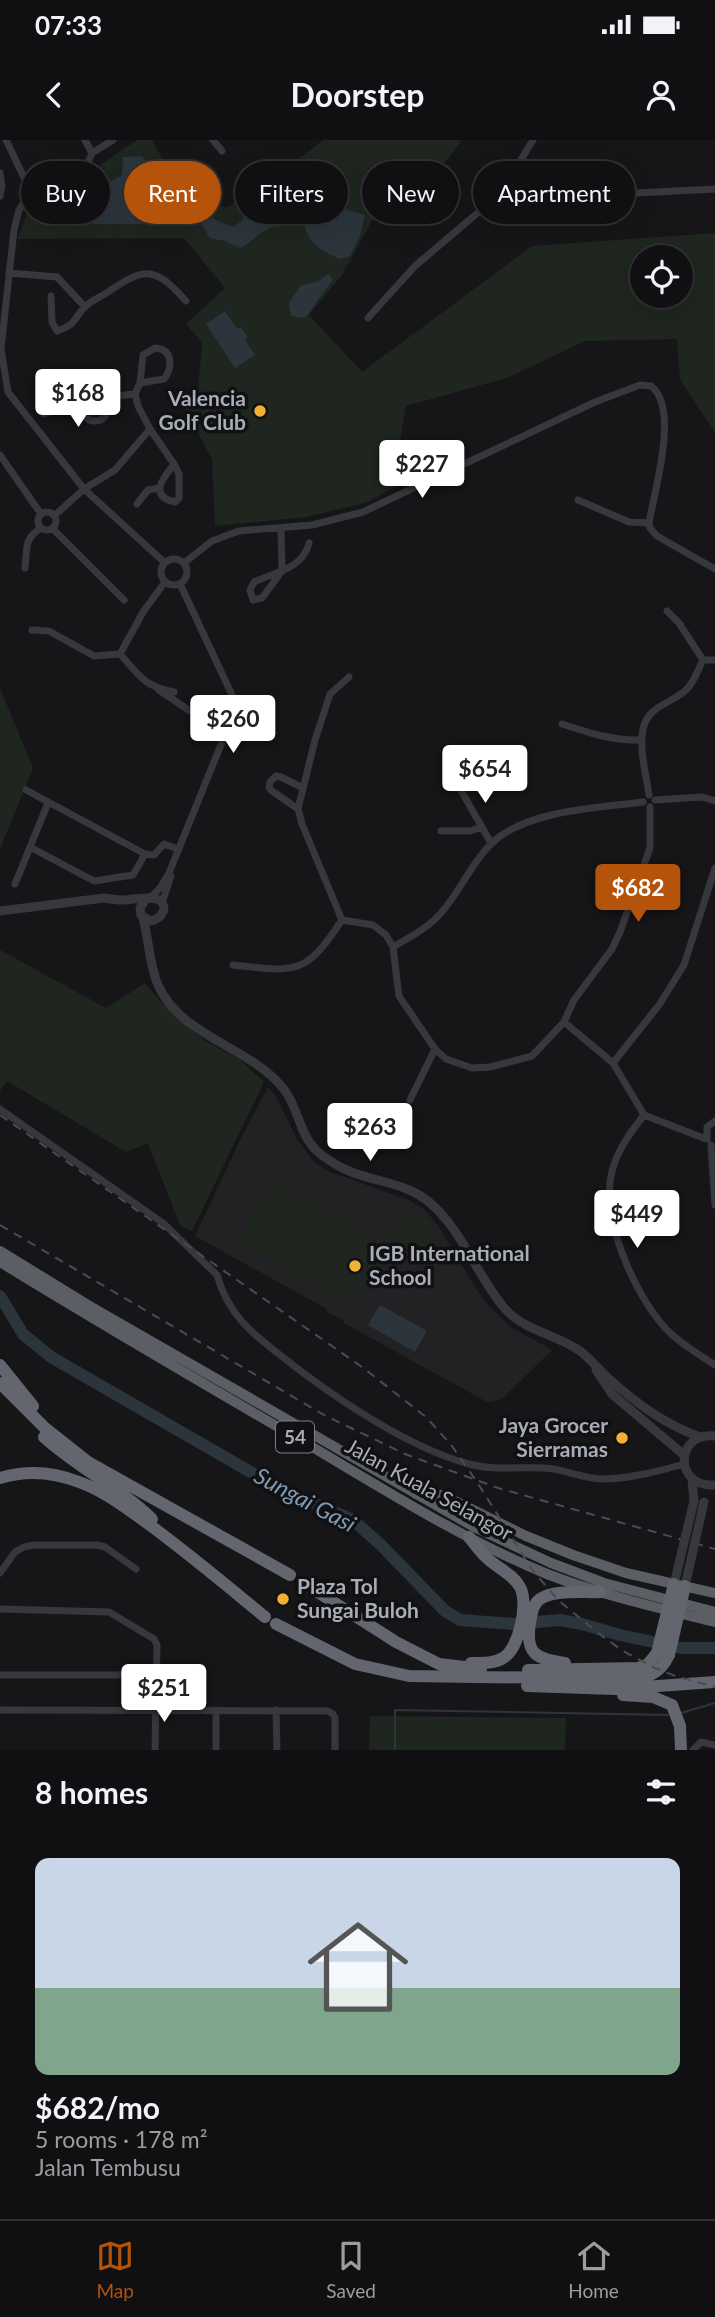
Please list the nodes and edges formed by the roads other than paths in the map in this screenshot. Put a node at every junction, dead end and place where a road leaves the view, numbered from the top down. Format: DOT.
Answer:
graph roads {
  1 [pos="6,140"];
  2 [pos="85,140"];
  3 [pos="113,140"];
  4 [pos="213,140"];
  5 [pos="533,140"];
  6 [pos="222,151"];
  7 [pos="92,153"];
  8 [pos="89,161"];
  9 [pos="520,161"];
  10 [pos="21,171"];
  11 [pos="0,173"];
  12 [pos="715,189"];
  13 [pos="635,193"];
  14 [pos="0,196"];
  15 [pos="21,207"];
  16 [pos="473,216"];
  17 [pos="9,273"];
  18 [pos="51,296"];
  19 [pos="187,301"];
  20 [pos="85,307"];
  21 [pos="368,318"];
  22 [pos="140,383"];
  23 [pos="135,394"];
  24 [pos="107,400"];
  25 [pos="83,401"];
  26 [pos="44,414"];
  27 [pos="150,429"];
  28 [pos="0,456"];
  29 [pos="174,464"];
  30 [pos="159,488"];
  31 [pos="84,489"];
  32 [pos="578,500"];
  33 [pos="136,504"];
  34 [pos="41,514"];
  35 [pos="54,516"];
  36 [pos="649,523"];
  37 [pos="41,528"];
  38 [pos="52,528"];
  39 [pos="281,529"];
  40 [pos="309,543"];
  41 [pos="165,563"];
  42 [pos="184,563"];
  43 [pos="25,568"];
  44 [pos="715,569"];
  45 [pos="282,571"];
  46 [pos="165,582"];
  47 [pos="180,584"];
  48 [pos="124,600"];
  49 [pos="667,611"];
  50 [pos="32,630"];
  51 [pos="120,654"];
  52 [pos="702,660"];
  53 [pos="715,660"];
  54 [pos="349,677"];
  55 [pos="155,688"];
  56 [pos="174,692"];
  57 [pos="190,711"];
  58 [pos="562,724"];
  59 [pos="642,740"];
  60 [pos="455,780"];
  61 [pos="303,788"];
  62 [pos="26,790"];
  63 [pos="649,801"];
  64 [pos="715,801"];
  65 [pos="48,803"];
  66 [pos="299,809"];
  67 [pos="482,827"];
  68 [pos="441,831"];
  69 [pos="491,843"];
  70 [pos="30,847"];
  71 [pos="178,849"];
  72 [pos="145,854"];
  73 [pos="174,861"];
  74 [pos="715,868"];
  75 [pos="15,884"];
  76 [pos="148,899"];
  77 [pos="122,900"];
  78 [pos="162,904"];
  79 [pos="0,911"];
  80 [pos="142,914"];
  81 [pos="157,920"];
  82 [pos="342,920"];
  83 [pos="149,945"];
  84 [pos="393,947"];
  85 [pos="233,965"];
  86 [pos="564,1022"];
  87 [pos="435,1049"];
  88 [pos="614,1063"];
  89 [pos="410,1100"];
  90 [pos="0,1109"];
  91 [pos="643,1115"];
  92 [pos="715,1121"];
  93 [pos="707,1127"];
  94 [pos="686,1129"];
  95 [pos="711,1143"];
  96 [pos="715,1205"];
  97 [pos="0,1251"];
  98 [pos="0,1262"];
  99 [pos="0,1365"];
  100 [pos="715,1365"];
  101 [pos="594,1366"];
  102 [pos="0,1383"];
  103 [pos="0,1394"];
  104 [pos="715,1436"];
  105 [pos="700,1437"];
  106 [pos="684,1460"];
  107 [pos="0,1478"];
  108 [pos="692,1479"];
  109 [pos="124,1481"];
  110 [pos="714,1485"];
  111 [pos="413,1494"];
  112 [pos="699,1502"];
  113 [pos="469,1537"];
  114 [pos="185,1551"];
  115 [pos="136,1569"];
  116 [pos="0,1573"];
  117 [pos="290,1575"];
  118 [pos="302,1582"];
  119 [pos="679,1585"];
  120 [pos="600,1592"];
  121 [pos="715,1593"];
  122 [pos="528,1606"];
  123 [pos="0,1609"];
  124 [pos="715,1612"];
  125 [pos="265,1616"];
  126 [pos="715,1622"];
  127 [pos="276,1624"];
  128 [pos="522,1640"];
  129 [pos="663,1654"];
  130 [pos="439,1664"];
  131 [pos="601,1668"];
  132 [pos="0,1675"];
  133 [pos="157,1675"];
  134 [pos="410,1675"];
  135 [pos="715,1682"];
  136 [pos="562,1687"];
  137 [pos="0,1710"];
  138 [pos="155,1710"];
  139 [pos="216,1710"];
  140 [pos="276,1710"];
  141 [pos="715,1745"];
  142 [pos="695,1747"];
  143 [pos="155,1750"];
  144 [pos="216,1750"];
  145 [pos="277,1750"];
  146 [pos="335,1750"];
  147 [pos="681,1750"];
  1 -- 10 [label="street"];
  2 -- 7 [label="street"];
  3 -- 7 [label="street"];
  4 -- 6 [label="street"];
  5 -- 9 [label="street"];
  7 -- 8 [label="street"];
  11 -- 14 [label="street"];
  12 -- 13 [label="street"];
  15 -- 17 [label="street"];
  16 -- 21 [label="street"];
  17 -- 20 [label="street"];
  17 -- 31 [label="street"];
  18 -- 20 [label="street"];
  19 -- 20 [label="street"];
  22 -- 22 [label="street"];
  22 -- 23 [label="street"];
  23 -- 24 [label="street"];
  23 -- 27 [label="street"];
  24 -- 25 [label="street"];
  24 -- 25 [label="street"];
  25 -- 26 [label="street"];
  27 -- 29 [label="street"];
  27 -- 31 [label="street"];
  28 -- 34 [label="street"];
  29 -- 30 [label="street"];
  29 -- 30 [label="street"];
  30 -- 33 [label="street"];
  31 -- 35 [label="street"];
  31 -- 41 [label="street"];
  32 -- 36 [label="street"];
  34 -- 35 [label="street"];
  34 -- 37 [label="street"];
  35 -- 38 [label="street"];
  36 -- 39 [label="street"];
  36 -- 44 [label="street"];
  37 -- 38 [label="street"];
  37 -- 43 [label="street"];
  38 -- 48 [label="street"];
  39 -- 42 [label="street"];
  39 -- 45 [label="street"];
  40 -- 45 [label="street"];
  41 -- 42 [label="street"];
  41 -- 46 [label="street"];
  42 -- 47 [label="street"];
  45 -- 45 [label="street"];
  46 -- 47 [label="street"];
  46 -- 51 [label="street"];
  47 -- 71 [label="street"];
  49 -- 52 [label="street"];
  50 -- 51 [label="street"];
  51 -- 55 [label="street"];
  52 -- 53 [label="street"];
  52 -- 59 [label="street"];
  54 -- 61 [label="street"];
  55 -- 56 [label="street"];
  55 -- 57 [label="street"];
  58 -- 59 [label="street"];
  59 -- 63 [label="street"];
  60 -- 67 [label="street"];
  61 -- 66 [label="street"];
  61 -- 66 [label="street"];
  62 -- 65 [label="street"];
  63 -- 64 [label="street"];
  63 -- 69 [label="street"];
  63 -- 86 [label="street"];
  65 -- 70 [label="street"];
  65 -- 72 [label="street"];
  66 -- 82 [label="street"];
  67 -- 68 [label="street"];
  67 -- 69 [label="street"];
  69 -- 84 [label="street"];
  70 -- 72 [label="street"];
  70 -- 75 [label="street"];
  71 -- 72 [label="street"];
  71 -- 73 [label="street"];
  73 -- 76 [label="street"];
  73 -- 78 [label="street"];
  74 -- 88 [label="street"];
  76 -- 77 [label="street"];
  76 -- 78 [label="street"];
  76 -- 80 [label="street"];
  77 -- 79 [label="street"];
  77 -- 80 [label="street"];
  78 -- 81 [label="street"];
  80 -- 81 [label="street"];
  80 -- 83 [label="street"];
  81 -- 83 [label="street"];
  82 -- 84 [label="street"];
  82 -- 85 [label="street"];
  83 -- 101 [label="street"];
  84 -- 87 [label="street"];
  86 -- 87 [label="street"];
  86 -- 88 [label="street"];
  87 -- 89 [label="street"];
  88 -- 91 [label="street"];
  90 -- 106 [label="street"];
  91 -- 94 [label="street"];
  91 -- 100 [label="street"];
  92 -- 93 [label="street"];
  93 -- 94 [label="street"];
  93 -- 95 [label="street"];
  94 -- 95 [label="street"];
  95 -- 96 [label="street"];
  97 -- 111 [label="highway, Jalan Kuala Selangor / 54"];
  98 -- 113 [label="highway, Jalan Kuala Selangor / 54"];
  99 -- 109 [label="highway"];
  101 -- 105 [label="street"];
  101 -- 106 [label="street"];
  102 -- 109 [label="highway"];
  103 -- 114 [label="highway"];
  104 -- 105 [label="street"];
  105 -- 106 [label="street"];
  106 -- 108 [label="street"];
  107 -- 114 [label="highway"];
  108 -- 110 [label="street"];
  108 -- 112 [label="street"];
  109 -- 117 [label="highway"];
  110 -- 112 [label="street"];
  111 -- 119 [label="highway"];
  111 -- 124 [label="highway, Jalan Kuala Selangor / 54"];
  112 -- 119 [label="street, bridge"];
  113 -- 120 [label="highway, Jalan Kuala Selangor / 54"];
  113 -- 122 [label="highway"];
  114 -- 125 [label="highway"];
  115 -- 116 [label="street"];
  118 -- 130 [label="highway"];
  119 -- 121 [label="highway"];
  119 -- 129 [label="highway, bridge"];
  120 -- 122 [label="highway"];
  120 -- 126 [label="highway, Jalan Kuala Selangor / 54"];
  122 -- 128 [label="highway"];
  123 -- 133 [label="street"];
  127 -- 134 [label="highway"];
  128 -- 130 [label="highway"];
  128 -- 131 [label="highway"];
  129 -- 131 [label="highway"];
  129 -- 134 [label="highway"];
  130 -- 131 [label="highway"];
  132 -- 133 [label="street"];
  133 -- 138 [label="street"];
  134 -- 136 [label="highway"];
  135 -- 136 [label="highway"];
  136 -- 147 [label="highway"];
  137 -- 138 [label="street"];
  138 -- 139 [label="street"];
  138 -- 143 [label="street"];
  139 -- 140 [label="street"];
  139 -- 144 [label="street"];
  140 -- 145 [label="street"];
  140 -- 146 [label="street"];
  141 -- 142 [label="street"];
}
